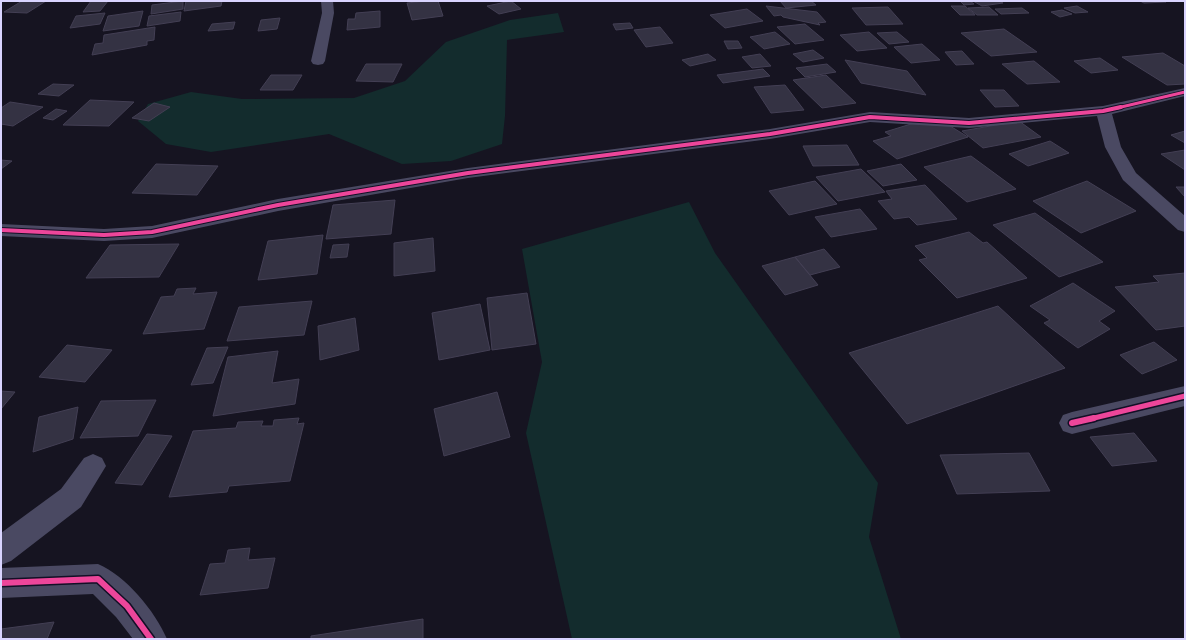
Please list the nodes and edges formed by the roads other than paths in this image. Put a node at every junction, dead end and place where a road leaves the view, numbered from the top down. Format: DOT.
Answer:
graph roads {
  1 [pos="327,1"];
  2 [pos="318,61"];
  3 [pos="1185,92"];
  4 [pos="1103,111"];
  5 [pos="1185,226"];
  6 [pos="1,230"];
  7 [pos="1185,396"];
  8 [pos="1072,422"];
  9 [pos="93,466"];
  10 [pos="1,552"];
  11 [pos="1,583"];
  12 [pos="151,639"];
  1 -- 2 [label="street"];
  3 -- 4 [label="street"];
  4 -- 5 [label="street"];
  4 -- 6 [label="street"];
  7 -- 8 [label="street"];
  9 -- 10 [label="street"];
  11 -- 12 [label="street"];
}
